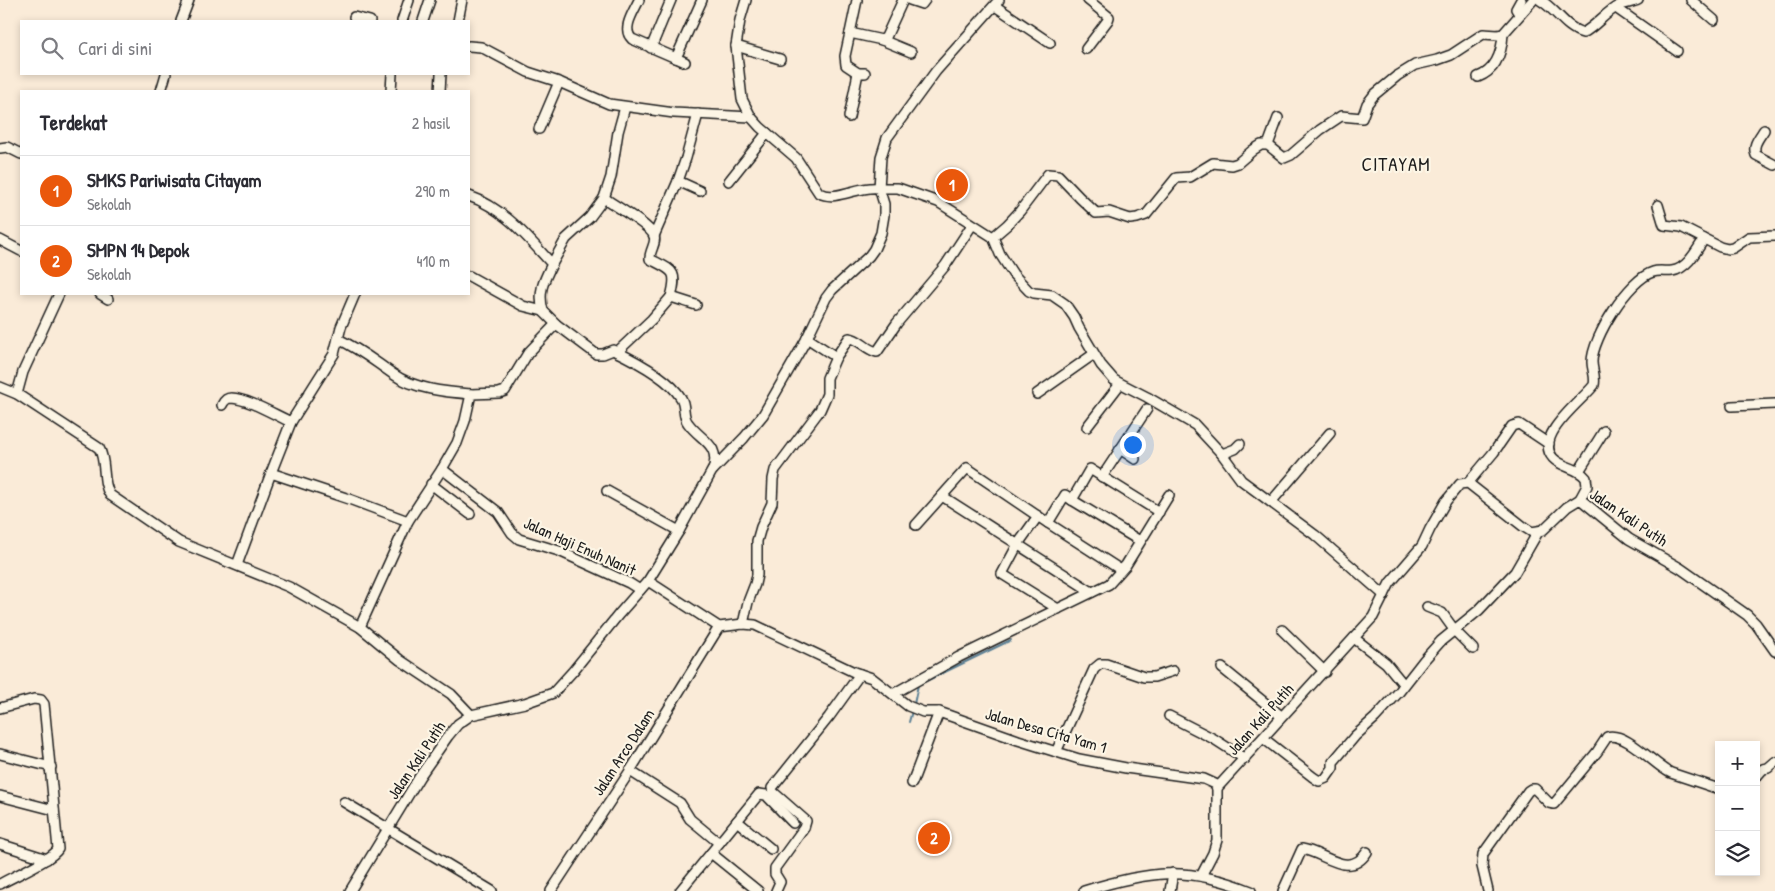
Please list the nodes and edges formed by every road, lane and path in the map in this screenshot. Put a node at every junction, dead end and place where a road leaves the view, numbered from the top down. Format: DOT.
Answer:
graph roads {
  1 [pos="189,0"];
  2 [pos="409,0"];
  3 [pos="430,0"];
  4 [pos="462,0"];
  5 [pos="639,0"];
  6 [pos="671,0"];
  7 [pos="702,0"];
  8 [pos="746,0"];
  9 [pos="857,0"];
  10 [pos="903,0"];
  11 [pos="910,0"];
  12 [pos="925,0"];
  13 [pos="1088,0"];
  14 [pos="1521,0"];
  15 [pos="1533,0"];
  16 [pos="1540,0"];
  17 [pos="1638,0"];
  18 [pos="1691,0"];
  19 [pos="997,3"];
  20 [pos="1616,8"];
  21 [pos="1519,14"];
  22 [pos="354,17"];
  23 [pos="181,20"];
  24 [pos="366,20"];
  25 [pos="402,20"];
  26 [pos="423,20"];
  27 [pos="458,20"];
  28 [pos="1714,20"];
  29 [pos="850,33"];
  30 [pos="1503,34"];
  31 [pos="882,40"];
  32 [pos="1050,43"];
  33 [pos="470,46"];
  34 [pos="736,46"];
  35 [pos="651,48"];
  36 [pos="1086,49"];
  37 [pos="911,52"];
  38 [pos="1677,52"];
  39 [pos="780,59"];
  40 [pos="166,75"];
  41 [pos="392,75"];
  42 [pos="441,75"];
  43 [pos="1478,77"];
  44 [pos="559,82"];
  45 [pos="161,90"];
  46 [pos="391,90"];
  47 [pos="440,90"];
  48 [pos="625,107"];
  49 [pos="698,114"];
  50 [pos="751,117"];
  51 [pos="848,117"];
  52 [pos="1278,118"];
  53 [pos="539,130"];
  54 [pos="1764,130"];
  55 [pos="767,133"];
  56 [pos="1268,145"];
  57 [pos="0,148"];
  58 [pos="20,154"];
  59 [pos="1775,165"];
  60 [pos="678,181"];
  61 [pos="729,181"];
  62 [pos="879,188"];
  63 [pos="700,192"];
  64 [pos="470,196"];
  65 [pos="604,198"];
  66 [pos="1658,205"];
  67 [pos="972,226"];
  68 [pos="654,236"];
  69 [pos="1775,236"];
  70 [pos="993,237"];
  71 [pos="1704,239"];
  72 [pos="0,240"];
  73 [pos="20,250"];
  74 [pos="552,264"];
  75 [pos="470,277"];
  76 [pos="59,295"];
  77 [pos="356,295"];
  78 [pos="671,297"];
  79 [pos="696,305"];
  80 [pos="543,311"];
  81 [pos="556,324"];
  82 [pos="807,338"];
  83 [pos="338,339"];
  84 [pos="617,352"];
  85 [pos="1094,354"];
  86 [pos="836,357"];
  87 [pos="1120,384"];
  88 [pos="0,387"];
  89 [pos="16,394"];
  90 [pos="470,394"];
  91 [pos="1037,394"];
  92 [pos="1775,404"];
  93 [pos="222,405"];
  94 [pos="1732,406"];
  95 [pos="1146,409"];
  96 [pos="291,422"];
  97 [pos="1087,427"];
  98 [pos="1604,431"];
  99 [pos="1330,433"];
  100 [pos="1240,444"];
  101 [pos="1549,444"];
  102 [pos="1120,449"];
  103 [pos="1222,454"];
  104 [pos="1135,459"];
  105 [pos="442,469"];
  106 [pos="712,471"];
  107 [pos="1579,471"];
  108 [pos="270,473"];
  109 [pos="1102,477"];
  110 [pos="1468,483"];
  111 [pos="431,484"];
  112 [pos="607,491"];
  113 [pos="1169,495"];
  114 [pos="942,496"];
  115 [pos="1580,499"];
  116 [pos="1072,500"];
  117 [pos="1270,502"];
  118 [pos="1159,512"];
  119 [pos="470,514"];
  120 [pos="1038,516"];
  121 [pos="408,521"];
  122 [pos="1048,523"];
  123 [pos="916,525"];
  124 [pos="679,531"];
  125 [pos="1538,532"];
  126 [pos="1140,541"];
  127 [pos="1018,544"];
  128 [pos="237,565"];
  129 [pos="1121,570"];
  130 [pos="644,585"];
  131 [pos="1092,592"];
  132 [pos="1384,595"];
  133 [pos="1427,607"];
  134 [pos="1058,609"];
  135 [pos="743,624"];
  136 [pos="360,627"];
  137 [pos="719,627"];
  138 [pos="1282,630"];
  139 [pos="1455,630"];
  140 [pos="1354,638"];
  141 [pos="1473,649"];
  142 [pos="1775,651"];
  143 [pos="1222,668"];
  144 [pos="1173,671"];
  145 [pos="1325,672"];
  146 [pos="860,674"];
  147 [pos="1404,685"];
  148 [pos="893,694"];
  149 [pos="0,708"];
  150 [pos="939,712"];
  151 [pos="471,715"];
  152 [pos="1169,716"];
  153 [pos="1282,716"];
  154 [pos="1263,738"];
  155 [pos="1056,752"];
  156 [pos="0,754"];
  157 [pos="1245,759"];
  158 [pos="1775,762"];
  159 [pos="51,768"];
  160 [pos="630,771"];
  161 [pos="1760,772"];
  162 [pos="912,783"];
  163 [pos="1217,788"];
  164 [pos="1715,788"];
  165 [pos="0,796"];
  166 [pos="344,802"];
  167 [pos="54,810"];
  168 [pos="737,821"];
  169 [pos="793,823"];
  170 [pos="387,828"];
  171 [pos="719,843"];
  172 [pos="0,844"];
  173 [pos="771,849"];
  174 [pos="1367,852"];
  175 [pos="711,854"];
  176 [pos="47,859"];
  177 [pos="1173,873"];
  178 [pos="1201,876"];
  179 [pos="0,884"];
  180 [pos="683,888"];
  181 [pos="350,891"];
  182 [pos="492,891"];
  183 [pos="551,891"];
  184 [pos="694,891"];
  185 [pos="758,891"];
  186 [pos="776,891"];
  187 [pos="1084,891"];
  188 [pos="1170,891"];
  189 [pos="1251,891"];
  190 [pos="1283,891"];
  191 [pos="1488,891"];
  1 -- 23 [label="street"];
  2 -- 25 [label="street"];
  3 -- 26 [label="street"];
  4 -- 27 [label="street"];
  5 -- 35 [label="street"];
  6 -- 35 [label="street"];
  7 -- 35 [label="street"];
  8 -- 34 [label="street"];
  9 -- 29 [label="street"];
  10 -- 31 [label="street"];
  11 -- 12 [label="street"];
  13 -- 36 [label="street"];
  14 -- 21 [label="street"];
  15 -- 21 [label="street"];
  16 -- 20 [label="street"];
  17 -- 20 [label="street"];
  18 -- 28 [label="street"];
  19 -- 32 [label="street"];
  19 -- 62 [label="street"];
  20 -- 38 [label="street"];
  21 -- 30 [label="street"];
  22 -- 24 [label="street"];
  29 -- 31 [label="street"];
  29 -- 51 [label="street"];
  30 -- 43 [label="street"];
  30 -- 56 [label="street"];
  31 -- 37 [label="street"];
  33 -- 44 [label="street"];
  34 -- 39 [label="street"];
  34 -- 50 [label="street"];
  40 -- 45 [label="street"];
  41 -- 46 [label="street"];
  42 -- 47 [label="street"];
  44 -- 48 [label="street"];
  44 -- 53 [label="street"];
  48 -- 49 [label="street"];
  48 -- 65 [label="street"];
  49 -- 50 [label="street"];
  49 -- 60 [label="street"];
  50 -- 55 [label="street"];
  52 -- 56 [label="street"];
  54 -- 59 [label="street"];
  55 -- 61 [label="street"];
  55 -- 62 [label="street"];
  56 -- 70 [label="street"];
  57 -- 58 [label="street"];
  60 -- 63 [label="street"];
  60 -- 68 [label="street"];
  62 -- 67 [label="street"];
  62 -- 82 [label="street"];
  64 -- 74 [label="street"];
  65 -- 68 [label="street"];
  65 -- 74 [label="street"];
  66 -- 71 [label="street"];
  67 -- 70 [label="street"];
  67 -- 86 [label="street"];
  68 -- 78 [label="street"];
  69 -- 71 [label="street"];
  70 -- 85 [label="street"];
  71 -- 101 [label="street"];
  72 -- 73 [label="street"];
  74 -- 80 [label="street"];
  75 -- 80 [label="street"];
  76 -- 89 [label="street"];
  77 -- 83 [label="street"];
  78 -- 79 [label="street"];
  78 -- 84 [label="street"];
  80 -- 81 [label="street"];
  81 -- 84 [label="street"];
  81 -- 90 [label="street"];
  82 -- 86 [label="street"];
  82 -- 106 [label="street"];
  83 -- 90 [label="street"];
  83 -- 96 [label="street"];
  84 -- 106 [label="street"];
  85 -- 87 [label="street"];
  85 -- 91 [label="street"];
  86 -- 135 [label="street"];
  87 -- 97 [label="street"];
  87 -- 103 [label="street"];
  88 -- 89 [label="street"];
  89 -- 128 [label="street"];
  90 -- 105 [label="street"];
  92 -- 94 [label="street"];
  93 -- 96 [label="street"];
  95 -- 102 [label="street"];
  96 -- 108 [label="street"];
  98 -- 107 [label="street"];
  99 -- 117 [label="street"];
  100 -- 103 [label="street"];
  101 -- 107 [label="street"];
  101 -- 110 [label="street, Jalan Kali Putih"];
  102 -- 104 [label="street"];
  102 -- 109 [label="street"];
  103 -- 117 [label="street"];
  105 -- 111 [label="street"];
  105 -- 130 [label="street, Jalan Haji Enuh Nanit"];
  106 -- 124 [label="street, Jalan Kali Putih"];
  107 -- 115 [label="street"];
  108 -- 121 [label="street"];
  108 -- 128 [label="street"];
  109 -- 116 [label="street"];
  109 -- 118 [label="street"];
  110 -- 125 [label="street"];
  110 -- 132 [label="street, Jalan Kali Putih"];
  111 -- 119 [label="street"];
  111 -- 121 [label="street"];
  112 -- 124 [label="street"];
  113 -- 118 [label="street"];
  114 -- 120 [label="street"];
  114 -- 123 [label="street"];
  114 -- 127 [label="street"];
  115 -- 125 [label="street, Jalan Kali Putih"];
  115 -- 142 [label="street, Jalan Kali Putih"];
  116 -- 122 [label="street"];
  116 -- 126 [label="street"];
  117 -- 132 [label="street"];
  118 -- 126 [label="street"];
  120 -- 122 [label="street"];
  120 -- 127 [label="street"];
  121 -- 136 [label="street"];
  122 -- 129 [label="street"];
  124 -- 130 [label="street, Jalan Kali Putih"];
  125 -- 139 [label="street"];
  126 -- 129 [label="street"];
  127 -- 131 [label="street"];
  127 -- 134 [label="street"];
  128 -- 136 [label="street"];
  129 -- 131 [label="street"];
  130 -- 137 [label="street, Jalan Haji Enuh Nanit"];
  130 -- 151 [label="street, Jalan Kali Putih"];
  131 -- 134 [label="street"];
  132 -- 140 [label="street, Jalan Kali Putih"];
  133 -- 139 [label="street"];
  134 -- 148 [label="street"];
  135 -- 137 [label="street"];
  135 -- 146 [label="street"];
  136 -- 151 [label="street"];
  137 -- 160 [label="street, Jalan Arco Dalam"];
  138 -- 145 [label="street"];
  139 -- 141 [label="street"];
  139 -- 147 [label="street"];
  140 -- 145 [label="street, Jalan Kali Putih"];
  140 -- 147 [label="street"];
  143 -- 153 [label="street"];
  144 -- 155 [label="street"];
  145 -- 153 [label="street, Jalan Kali Putih"];
  146 -- 148 [label="street"];
  146 -- 186 [label="street"];
  147 -- 154 [label="street"];
  148 -- 150 [label="street, Jalan Desa Cita Yam 1"];
  149 -- 159 [label="street"];
  150 -- 155 [label="street, Jalan Desa Cita Yam 1"];
  150 -- 162 [label="street"];
  151 -- 170 [label="street, Jalan Kali Putih"];
  152 -- 157 [label="street"];
  153 -- 154 [label="street, Jalan Kali Putih"];
  154 -- 157 [label="street, Jalan Kali Putih"];
  155 -- 163 [label="street, Jalan Desa Cita Yam 1"];
  156 -- 159 [label="street"];
  157 -- 163 [label="street, Jalan Kali Putih"];
  158 -- 161 [label="street"];
  159 -- 167 [label="street"];
  160 -- 171 [label="street"];
  160 -- 183 [label="street, Jalan Arco Dalam"];
  163 -- 178 [label="street"];
  164 -- 191 [label="street"];
  165 -- 167 [label="street"];
  166 -- 170 [label="street"];
  167 -- 176 [label="street"];
  168 -- 169 [label="street"];
  168 -- 171 [label="street"];
  168 -- 173 [label="street"];
  170 -- 181 [label="street, Jalan Kali Putih"];
  170 -- 182 [label="street"];
  171 -- 175 [label="street"];
  172 -- 176 [label="street"];
  174 -- 190 [label="street"];
  175 -- 180 [label="street"];
  175 -- 185 [label="street"];
  176 -- 179 [label="street"];
  177 -- 178 [label="street"];
  177 -- 187 [label="street"];
  177 -- 188 [label="street"];
  178 -- 189 [label="street"];
  180 -- 184 [label="street"];
}
